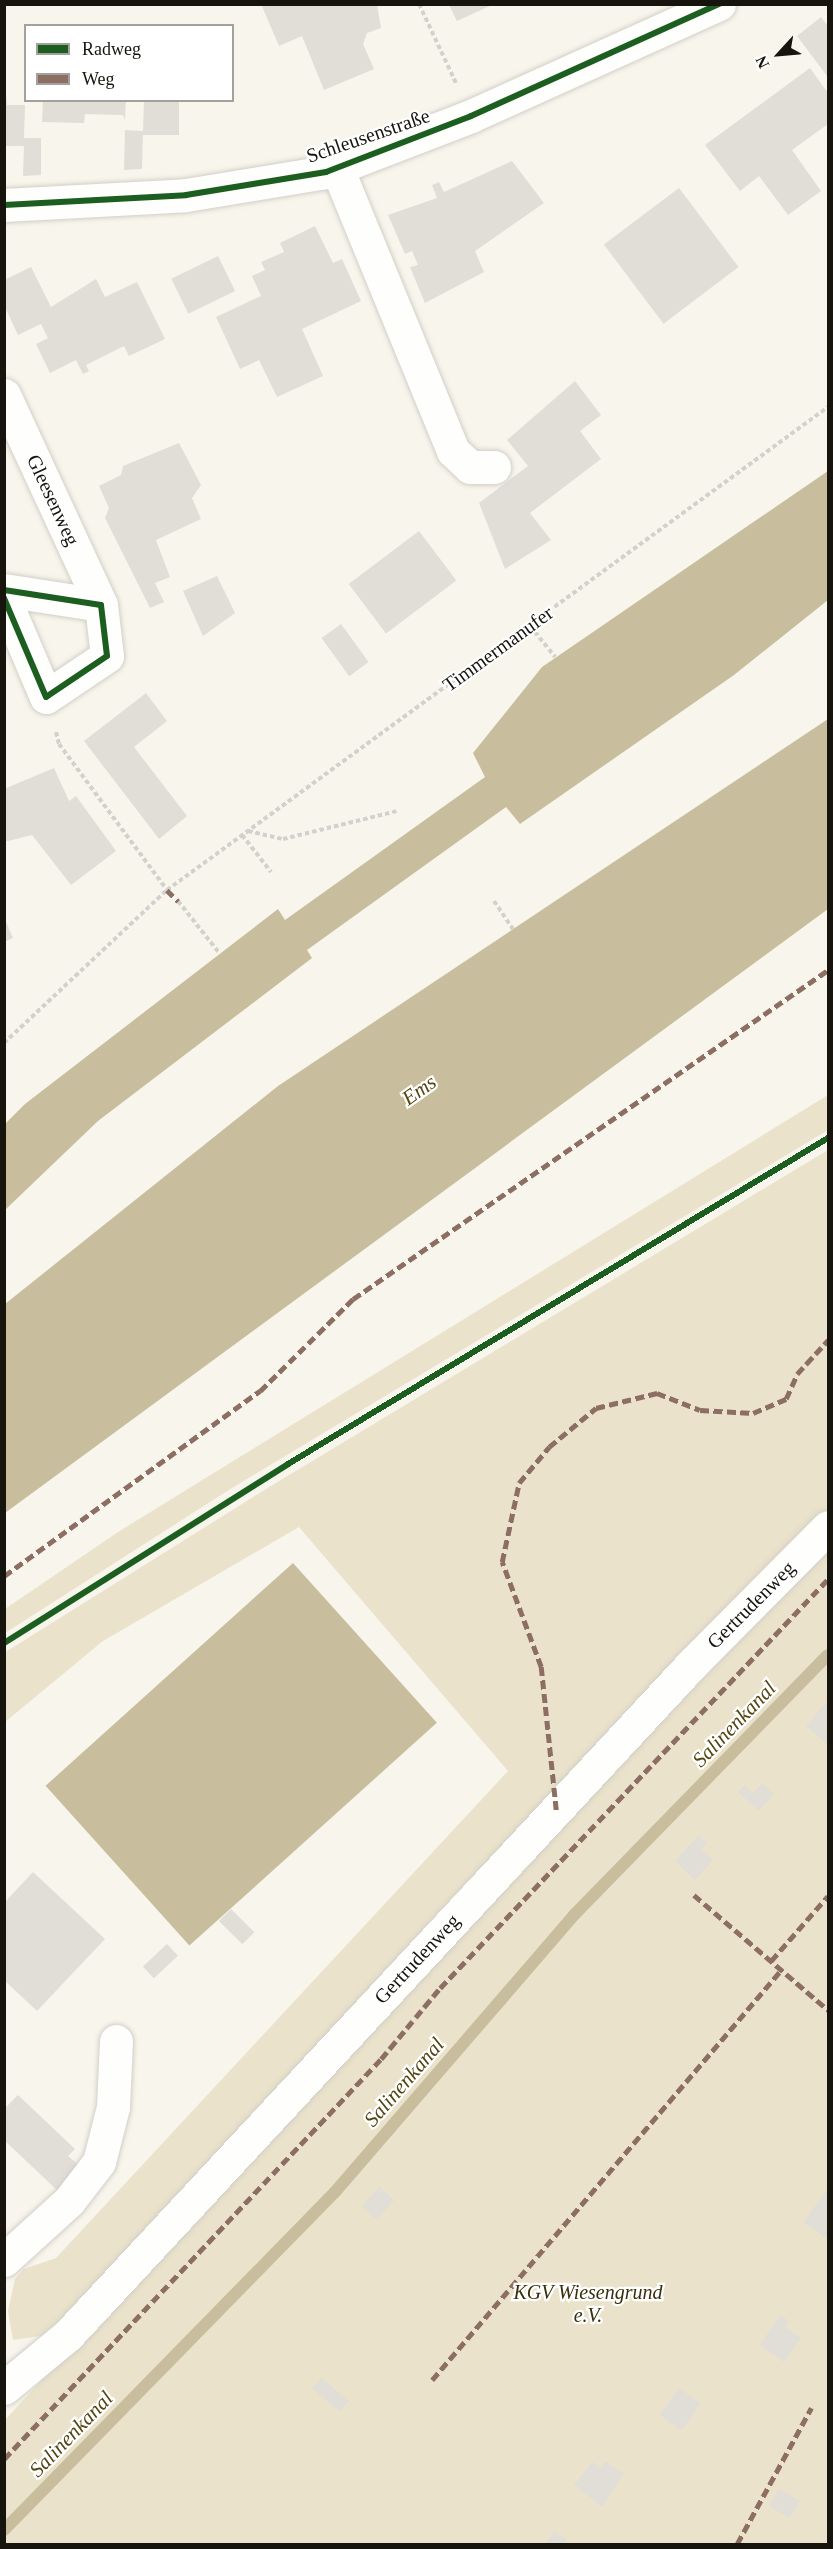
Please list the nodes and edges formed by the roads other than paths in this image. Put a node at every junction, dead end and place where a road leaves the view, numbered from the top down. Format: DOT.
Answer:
graph roads {
  1 [pos="719,4"];
  2 [pos="337,168"];
  3 [pos="4,205"];
  4 [pos="4,395"];
  5 [pos="495,467"];
  6 [pos="4,590"];
  7 [pos="4,598"];
  8 [pos="101,605"];
  9 [pos="828,1527"];
  10 [pos="116,2041"];
  11 [pos="4,2260"];
  12 [pos="7,2373"];
  1 -- 2 [label="street, Schleusenstraße"];
  2 -- 3 [label="street, Schleusenstraße"];
  2 -- 5 [label="street"];
  4 -- 8 [label="street, Gleesenweg"];
  6 -- 8 [label="street"];
  7 -- 8 [label="street, Gleesenweg"];
  9 -- 12 [label="street, Gertrudenweg"];
  10 -- 11 [label="street"];
}
